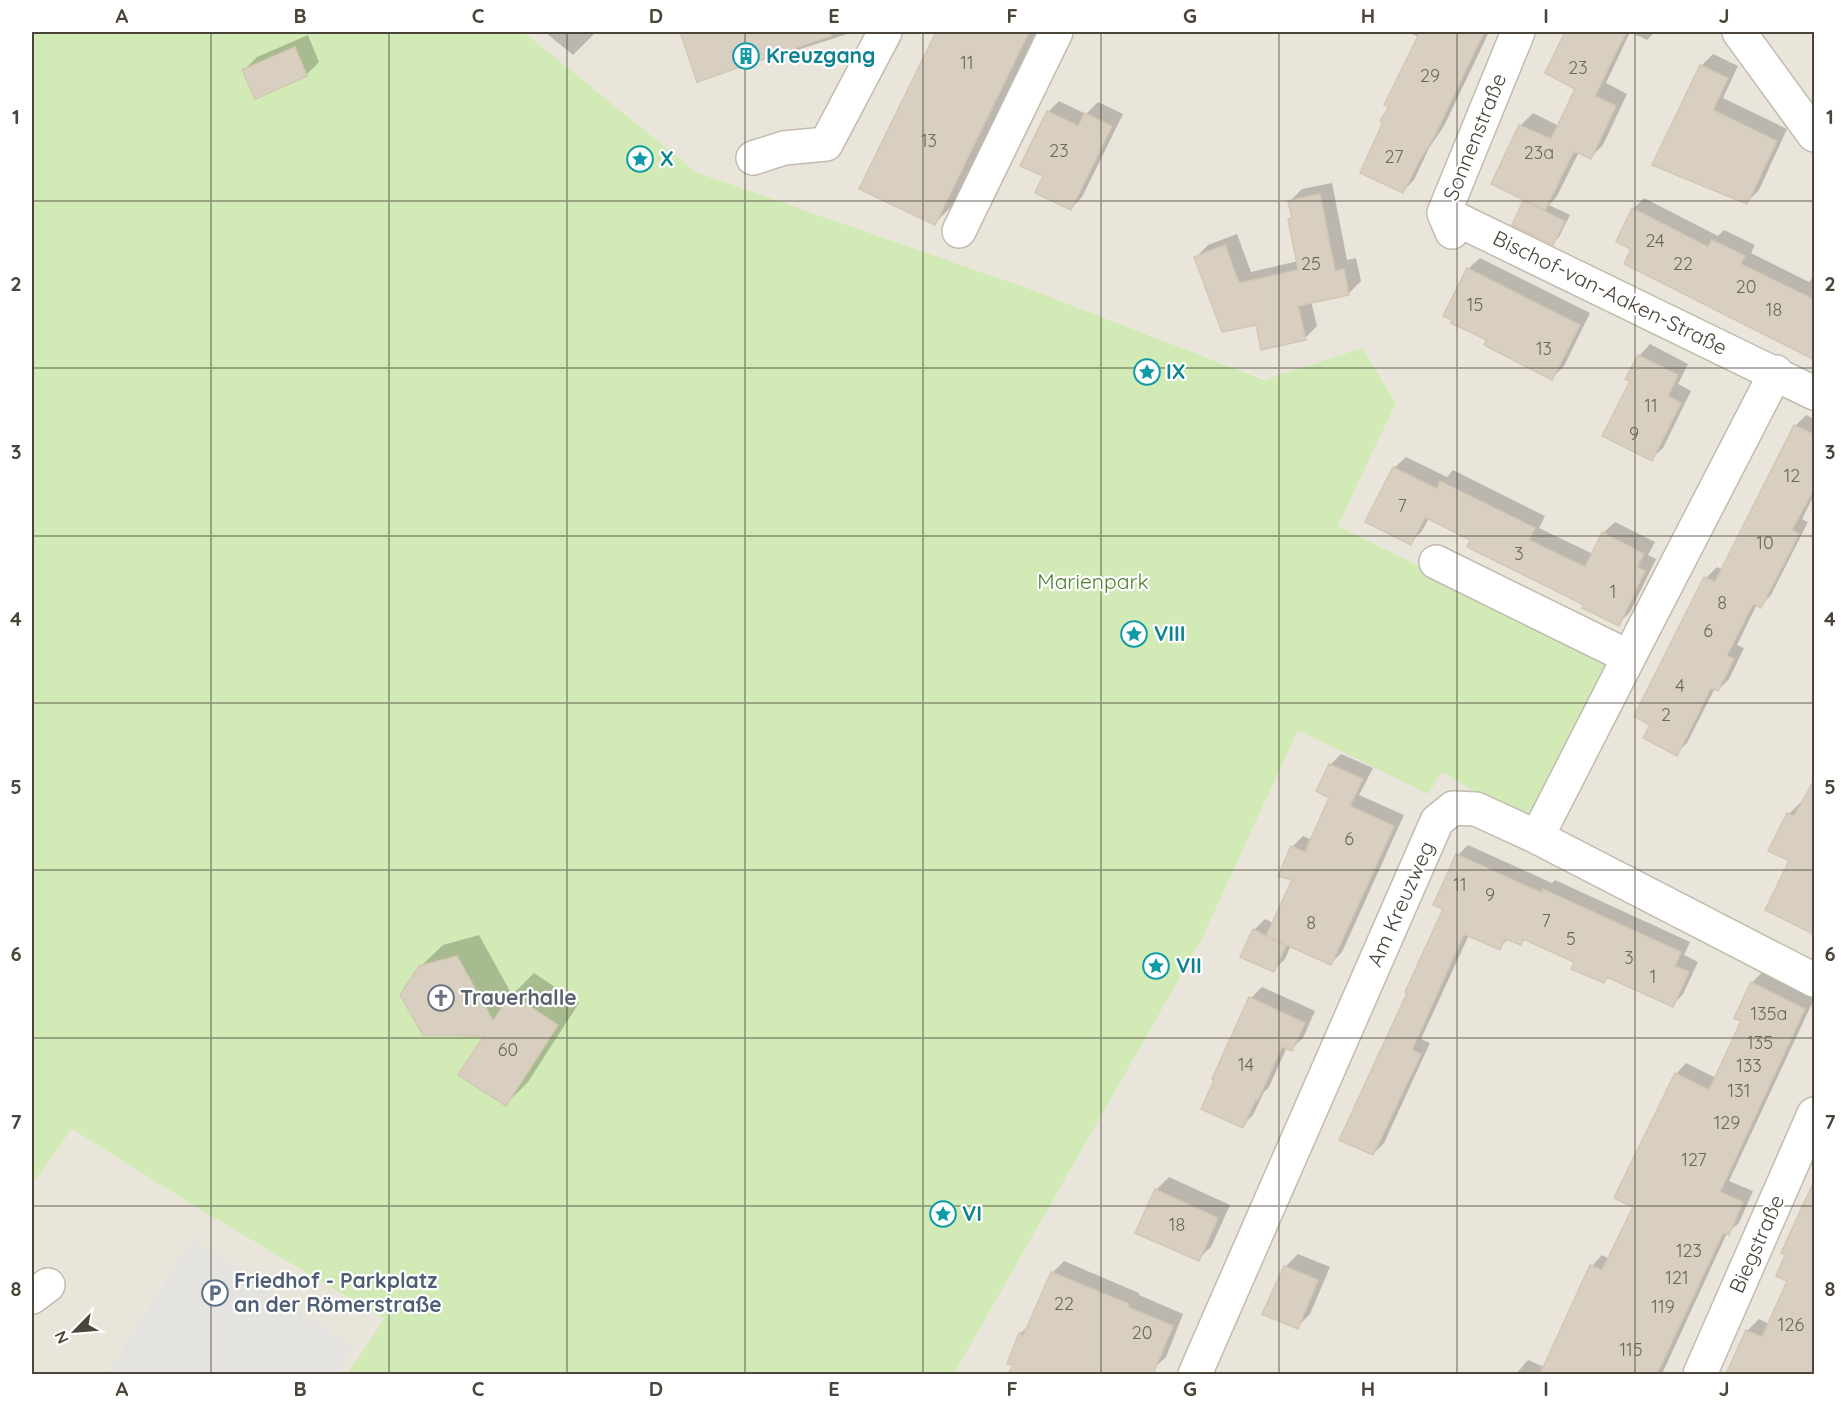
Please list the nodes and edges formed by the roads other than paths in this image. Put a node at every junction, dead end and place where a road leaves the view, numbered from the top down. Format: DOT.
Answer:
graph roads {
  1 [pos="885,32"];
  2 [pos="1056,32"];
  3 [pos="1518,32"];
  4 [pos="1739,32"];
  5 [pos="1815,135"];
  6 [pos="753,158"];
  7 [pos="1444,213"];
  8 [pos="959,231"];
  9 [pos="1457,243"];
  10 [pos="1776,372"];
  11 [pos="1815,393"];
  12 [pos="1436,562"];
  13 [pos="1629,657"];
  14 [pos="1537,837"];
  15 [pos="1815,980"];
  16 [pos="1815,1114"];
  17 [pos="1195,1374"];
  18 [pos="1700,1374"];
  1 -- 6 [label="street"];
  2 -- 8 [label="street"];
  3 -- 7 [label="street, Sonnenstraße"];
  4 -- 5 [label="street"];
  7 -- 9 [label="street, Sonnenstraße"];
  7 -- 10 [label="street, Bischof-van-Aaken-Straße"];
  10 -- 11 [label="street, Bischof-van-Aaken-Straße"];
  10 -- 13 [label="street"];
  12 -- 13 [label="street"];
  13 -- 14 [label="street"];
  14 -- 15 [label="street, Am Kreuzweg"];
  14 -- 17 [label="street, Am Kreuzweg"];
  16 -- 18 [label="street, Biegstraße"];
}
